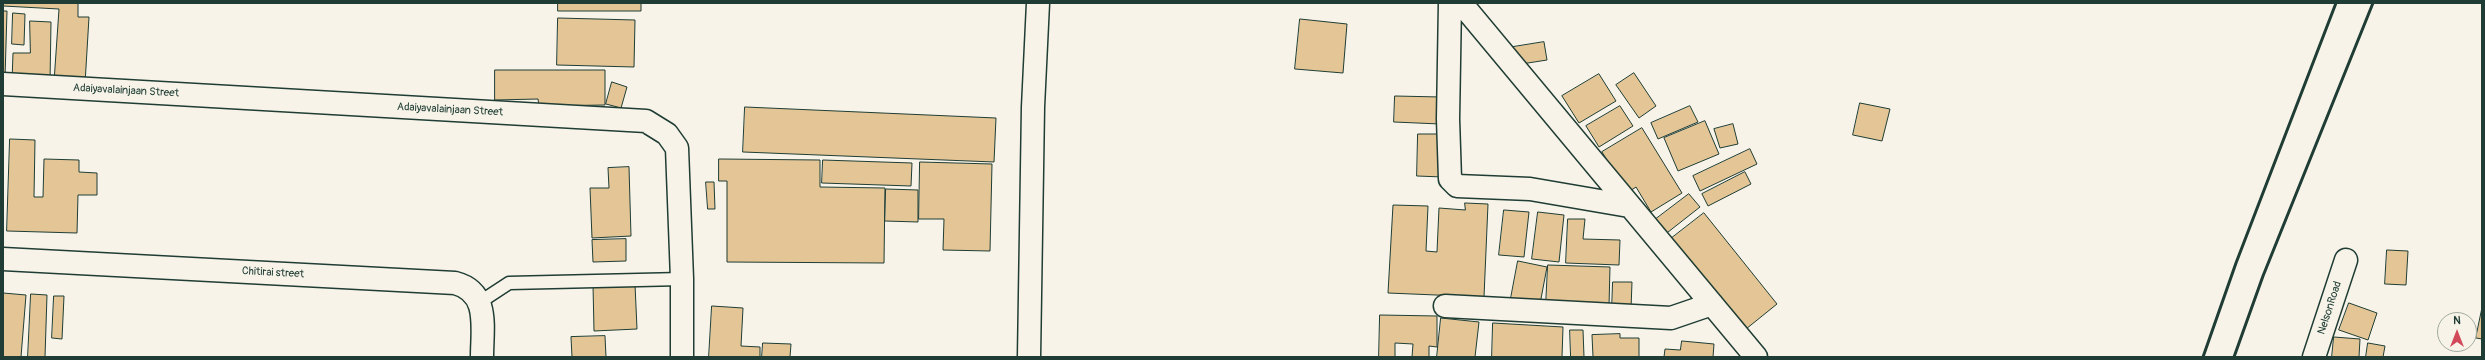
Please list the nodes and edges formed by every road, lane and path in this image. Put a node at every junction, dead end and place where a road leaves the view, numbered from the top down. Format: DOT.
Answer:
graph roads {
  1 [pos="1038,3"];
  2 [pos="1450,3"];
  3 [pos="1462,3"];
  4 [pos="3,84"];
  5 [pos="1629,206"];
  6 [pos="3,259"];
  7 [pos="2346,260"];
  8 [pos="682,278"];
  9 [pos="480,302"];
  10 [pos="1712,304"];
  11 [pos="1445,306"];
  12 [pos="482,357"];
  13 [pos="682,357"];
  14 [pos="1029,357"];
  15 [pos="1756,357"];
  16 [pos="2314,357"];
  1 -- 14 [label="street"];
  2 -- 5 [label="street"];
  3 -- 5 [label="street"];
  4 -- 8 [label="street, Adaiyavalainjaan Street"];
  5 -- 10 [label="street"];
  6 -- 9 [label="street, Chitirai street"];
  7 -- 16 [label="street, NelsonRoad"];
  8 -- 9 [label="lane"];
  8 -- 13 [label="street, Adaiyavalainjaan Street"];
  9 -- 12 [label="street"];
  10 -- 11 [label="street"];
  10 -- 15 [label="street"];
}
